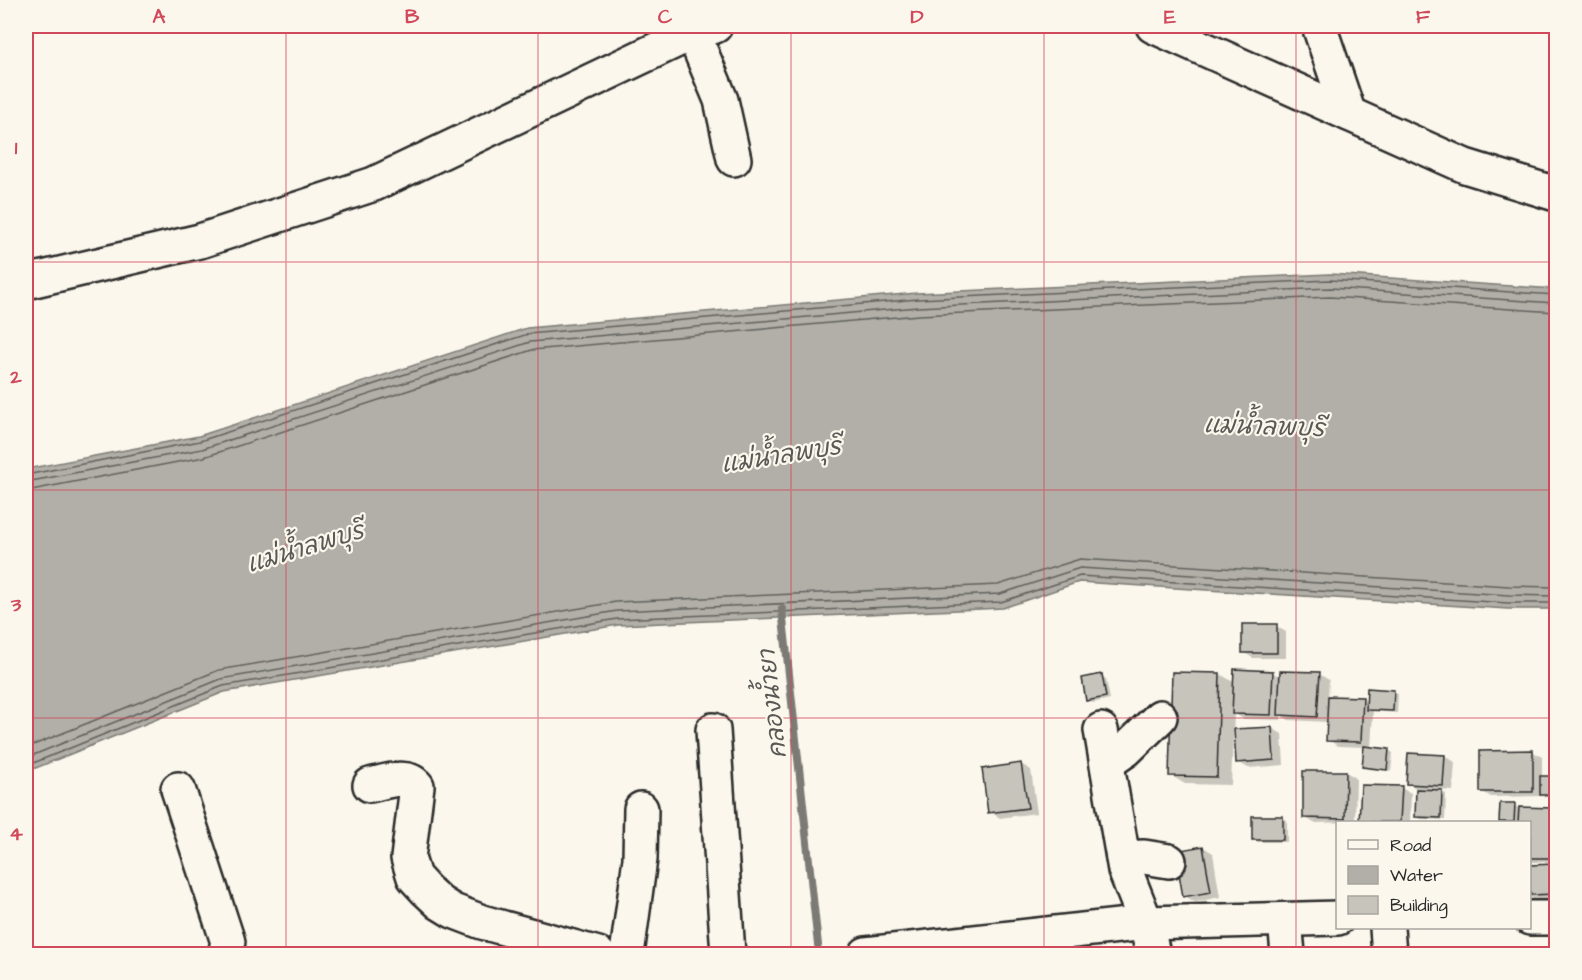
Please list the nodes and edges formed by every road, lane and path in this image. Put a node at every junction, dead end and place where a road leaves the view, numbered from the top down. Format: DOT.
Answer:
graph roads {
  1 [pos="1153,26"];
  2 [pos="1319,26"];
  3 [pos="689,31"];
  4 [pos="1349,114"];
  5 [pos="734,159"];
  6 [pos="1557,194"];
  7 [pos="26,282"];
  8 [pos="1160,717"];
  9 [pos="713,730"];
  10 [pos="1101,730"];
  11 [pos="1107,763"];
  12 [pos="370,785"];
  13 [pos="178,789"];
  14 [pos="641,809"];
  15 [pos="1123,858"];
  16 [pos="1169,861"];
  17 [pos="1336,918"];
  18 [pos="1531,918"];
  19 [pos="1557,918"];
  20 [pos="1285,920"];
  21 [pos="1387,929"];
  22 [pos="1150,939"];
  23 [pos="225,954"];
  24 [pos="598,954"];
  25 [pos="627,954"];
  26 [pos="728,954"];
  27 [pos="866,954"];
  28 [pos="1288,954"];
  29 [pos="1389,954"];
  1 -- 4 [label="street"];
  2 -- 4 [label="street"];
  3 -- 5 [label="street"];
  3 -- 7 [label="street"];
  4 -- 6 [label="street"];
  8 -- 11 [label="street"];
  9 -- 26 [label="street"];
  10 -- 11 [label="street"];
  11 -- 15 [label="street"];
  12 -- 24 [label="street"];
  13 -- 23 [label="street"];
  14 -- 25 [label="street"];
  15 -- 16 [label="street"];
  15 -- 22 [label="street"];
  17 -- 20 [label="street"];
  18 -- 19 [label="street"];
  20 -- 22 [label="street"];
  20 -- 28 [label="street"];
  21 -- 29 [label="street"];
  22 -- 27 [label="street"];
}
